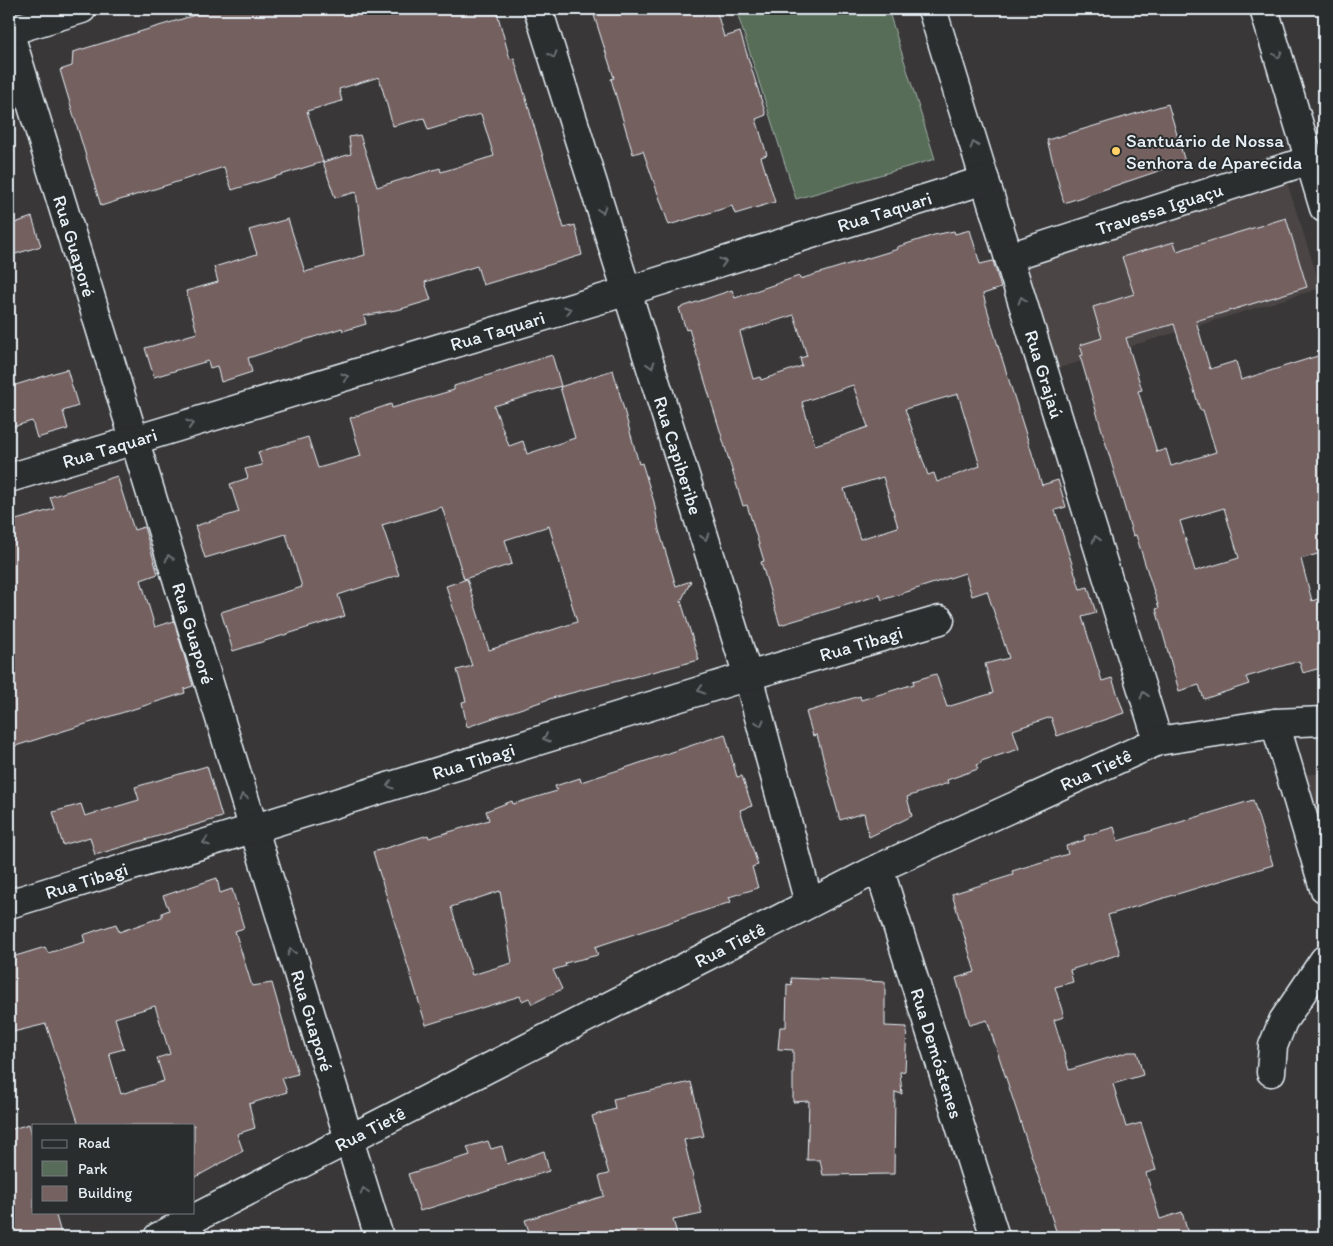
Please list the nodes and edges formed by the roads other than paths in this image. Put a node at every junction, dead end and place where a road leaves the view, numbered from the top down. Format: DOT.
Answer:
graph roads {
  1 [pos="82,9"];
  2 [pos="538,9"];
  3 [pos="932,9"];
  4 [pos="1264,9"];
  5 [pos="9,31"];
  6 [pos="1310,160"];
  7 [pos="985,180"];
  8 [pos="1324,208"];
  9 [pos="1009,257"];
  10 [pos="628,291"];
  11 [pos="133,441"];
  12 [pos="9,478"];
  13 [pos="940,620"];
  14 [pos="748,676"];
  15 [pos="1324,720"];
  16 [pos="1275,723"];
  17 [pos="1158,741"];
  18 [pos="252,828"];
  19 [pos="878,868"];
  20 [pos="1324,888"];
  21 [pos="809,903"];
  22 [pos="9,904"];
  23 [pos="1324,960"];
  24 [pos="1271,1072"];
  25 [pos="348,1138"];
  26 [pos="158,1237"];
  27 [pos="379,1237"];
  28 [pos="995,1237"];
  1 -- 5 [label="street"];
  2 -- 10 [label="street, Rua Capiberibe, one-way"];
  7 -- 3 [label="street, Rua Grajaú, one-way"];
  4 -- 6 [label="street, one-way"];
  5 -- 11 [label="street, Rua Guaporé"];
  6 -- 8 [label="street"];
  6 -- 9 [label="street, Travessa Iguaçu"];
  7 -- 9 [label="street, Rua Grajaú"];
  10 -- 7 [label="street, Rua Taquari, one-way"];
  17 -- 9 [label="street, Rua Grajaú, one-way"];
  11 -- 10 [label="street, Rua Taquari, one-way"];
  10 -- 14 [label="street, Rua Capiberibe, one-way"];
  11 -- 12 [label="street, Rua Taquari"];
  18 -- 11 [label="street, Rua Guaporé, one-way"];
  13 -- 14 [label="street, Rua Tibagi"];
  14 -- 18 [label="street, Rua Tibagi, one-way"];
  14 -- 21 [label="street, Rua Capiberibe, one-way"];
  15 -- 16 [label="street, Rua Tietê"];
  16 -- 17 [label="street, Rua Tietê"];
  16 -- 20 [label="street"];
  17 -- 19 [label="street, Rua Tietê"];
  18 -- 22 [label="street, Rua Tibagi, one-way"];
  25 -- 18 [label="street, Rua Guaporé, one-way"];
  19 -- 21 [label="street, Rua Tietê"];
  19 -- 28 [label="street, Rua Demóstenes"];
  21 -- 25 [label="street, Rua Tietê"];
  23 -- 24 [label="street"];
  25 -- 26 [label="street, Rua Tietê"];
  27 -- 25 [label="street, Rua Guaporé, one-way"];
}
